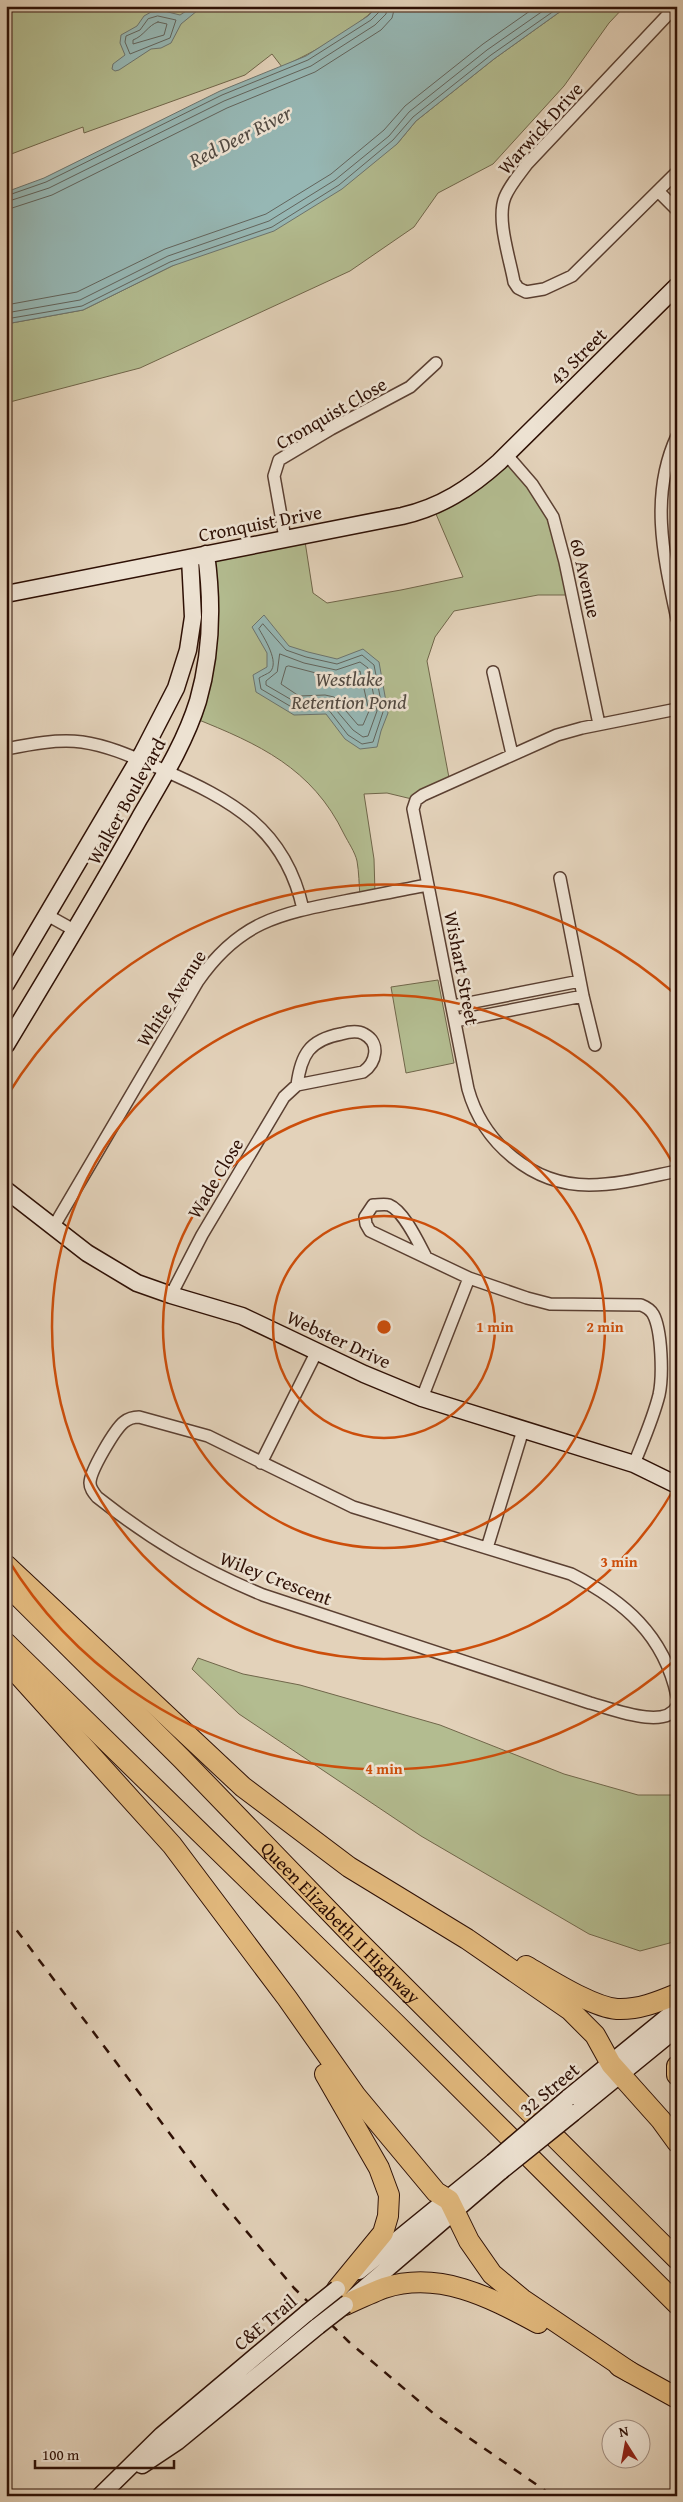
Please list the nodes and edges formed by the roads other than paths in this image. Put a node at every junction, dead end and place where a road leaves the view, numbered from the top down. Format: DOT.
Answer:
graph roads {
  1 [pos="676,6"];
  2 [pos="677,172"];
  3 [pos="658,191"];
  4 [pos="677,210"];
  5 [pos="677,286"];
  6 [pos="436,363"];
  7 [pos="677,436"];
  8 [pos="506,454"];
  9 [pos="286,538"];
  10 [pos="206,554"];
  11 [pos="190,558"];
  12 [pos="6,594"];
  13 [pos="677,619"];
  14 [pos="493,672"];
  15 [pos="677,710"];
  16 [pos="599,724"];
  17 [pos="6,749"];
  18 [pos="512,754"];
  19 [pos="138,760"];
  20 [pos="166,772"];
  21 [pos="560,878"];
  22 [pos="428,885"];
  23 [pos="303,909"];
  24 [pos="47,914"];
  25 [pos="74,930"];
  26 [pos="580,981"];
  27 [pos="6,984"];
  28 [pos="583,996"];
  29 [pos="452,1006"];
  30 [pos="455,1021"];
  31 [pos="6,1045"];
  32 [pos="595,1045"];
  33 [pos="297,1085"];
  34 [pos="677,1171"];
  35 [pos="6,1190"];
  36 [pos="54,1226"];
  37 [pos="426,1257"];
  38 [pos="469,1278"];
  39 [pos="171,1295"];
  40 [pos="317,1351"];
  41 [pos="422,1398"];
  42 [pos="523,1430"];
  43 [pos="261,1462"];
  44 [pos="634,1464"];
  45 [pos="677,1484"];
  46 [pos="487,1548"];
  47 [pos="6,1565"];
  48 [pos="6,1584"];
  49 [pos="6,1643"];
  50 [pos="6,1662"];
  51 [pos="677,1696"];
  52 [pos="677,1706"];
  53 [pos="445,1926"];
  54 [pos="247,1944"];
  55 [pos="677,1994"];
  56 [pos="677,2008"];
  57 [pos="677,2028"];
  58 [pos="677,2066"];
  59 [pos="616,2069"];
  60 [pos="677,2075"];
  61 [pos="677,2142"];
  62 [pos="452,2205"];
  63 [pos="677,2259"];
  64 [pos="341,2297"];
  65 [pos="677,2304"];
  66 [pos="630,2372"];
  67 [pos="677,2398"];
  68 [pos="115,2483"];
  69 [pos="100,2496"];
  1 -- 3 [label="street, Warwick Drive"];
  2 -- 3 [label="street, Warwick Drive"];
  3 -- 4 [label="street"];
  5 -- 8 [label="street, 43 Street"];
  6 -- 9 [label="street, Cronquist Close"];
  7 -- 13 [label="street"];
  8 -- 9 [label="street, Cronquist Drive"];
  8 -- 16 [label="street, 60 Avenue"];
  9 -- 10 [label="street, Cronquist Drive"];
  10 -- 11 [label="street, Cronquist Drive"];
  10 -- 20 [label="street, Walker Boulevard"];
  11 -- 12 [label="street, Cronquist Drive"];
  11 -- 19 [label="street, Walker Boulevard"];
  14 -- 18 [label="street"];
  15 -- 16 [label="street, Wishart Street"];
  16 -- 18 [label="street, Wishart Street"];
  17 -- 19 [label="street"];
  18 -- 22 [label="street, Wishart Street"];
  19 -- 20 [label="street"];
  19 -- 24 [label="street, Walker Boulevard"];
  20 -- 23 [label="street"];
  20 -- 25 [label="street, Walker Boulevard"];
  21 -- 26 [label="street"];
  22 -- 23 [label="street, White Avenue"];
  22 -- 29 [label="street, Wishart Street"];
  23 -- 36 [label="street, White Avenue"];
  24 -- 25 [label="street"];
  24 -- 27 [label="street, Walker Boulevard"];
  25 -- 31 [label="street, Walker Boulevard"];
  26 -- 28 [label="street"];
  26 -- 29 [label="street"];
  28 -- 30 [label="street"];
  28 -- 32 [label="street"];
  29 -- 30 [label="street, Wishart Street"];
  30 -- 34 [label="street, Wishart Street"];
  33 -- 33 [label="street"];
  33 -- 39 [label="street, Wade Close"];
  35 -- 36 [label="street, Webster Drive"];
  36 -- 39 [label="street, Webster Drive"];
  37 -- 37 [label="street"];
  37 -- 38 [label="street"];
  38 -- 41 [label="street"];
  38 -- 44 [label="street"];
  39 -- 40 [label="street, Webster Drive"];
  40 -- 41 [label="street, Webster Drive"];
  40 -- 43 [label="street"];
  41 -- 42 [label="street, Webster Drive"];
  42 -- 44 [label="street, Webster Drive"];
  42 -- 46 [label="street"];
  43 -- 46 [label="street, Wiley Crescent"];
  43 -- 52 [label="street, Wiley Crescent"];
  44 -- 45 [label="street, Webster Drive"];
  46 -- 51 [label="street, Wiley Crescent"];
  47 -- 53 [label="highway"];
  48 -- 63 [label="highway, Queen Elizabeth II Highway"];
  49 -- 65 [label="highway, Queen Elizabeth II Highway"];
  50 -- 54 [label="highway"];
  53 -- 55 [label="highway"];
  53 -- 59 [label="highway"];
  54 -- 62 [label="highway"];
  54 -- 64 [label="highway"];
  56 -- 59 [label="street, 32 Street"];
  57 -- 59 [label="street, 32 Street"];
  58 -- 60 [label="highway"];
  59 -- 61 [label="highway"];
  59 -- 62 [label="street, 32 Street, bridge"];
  62 -- 64 [label="street, C&E Trail"];
  62 -- 66 [label="highway"];
  64 -- 66 [label="highway"];
  64 -- 68 [label="street, C&E Trail, bridge"];
  64 -- 68 [label="street, C&E Trail, bridge"];
  66 -- 67 [label="highway"];
  68 -- 69 [label="street, C&E Trail"];
}
